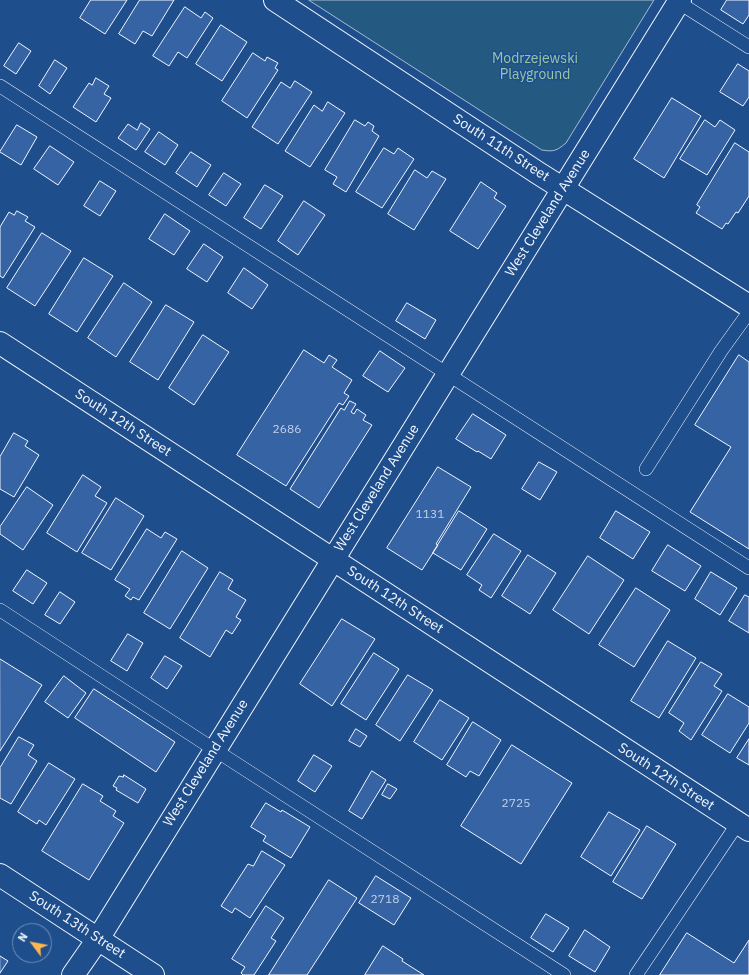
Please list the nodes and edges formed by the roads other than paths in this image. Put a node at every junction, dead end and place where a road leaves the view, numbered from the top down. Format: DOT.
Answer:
graph roads {
  1 [pos="275,0"];
  2 [pos="679,1"];
  3 [pos="749,47"];
  4 [pos="0,86"];
  5 [pos="562,188"];
  6 [pos="749,306"];
  7 [pos="749,312"];
  8 [pos="0,343"];
  9 [pos="448,374"];
  10 [pos="646,469"];
  11 [pos="332,560"];
  12 [pos="749,568"];
  13 [pos="0,610"];
  14 [pos="215,750"];
  15 [pos="743,827"];
  16 [pos="0,875"];
  17 [pos="98,939"];
  18 [pos="73,975"];
  19 [pos="153,975"];
  20 [pos="564,975"];
  21 [pos="636,975"];
  1 -- 5 [label="street, South 11th Street"];
  2 -- 3 [label="lane"];
  2 -- 5 [label="street, West Cleveland Avenue"];
  4 -- 9 [label="lane"];
  5 -- 6 [label="street, South 11th Street"];
  5 -- 9 [label="street, West Cleveland Avenue"];
  7 -- 10 [label="lane"];
  8 -- 11 [label="street, South 12th Street"];
  9 -- 11 [label="street, West Cleveland Avenue"];
  9 -- 12 [label="lane"];
  11 -- 14 [label="street, West Cleveland Avenue"];
  11 -- 15 [label="street, South 12th Street"];
  13 -- 14 [label="lane"];
  14 -- 17 [label="street, West Cleveland Avenue"];
  14 -- 20 [label="lane"];
  15 -- 21 [label="lane"];
  16 -- 17 [label="street, South 13th Street"];
  17 -- 18 [label="street, West Cleveland Avenue"];
  17 -- 19 [label="street, South 13th Street"];
}
